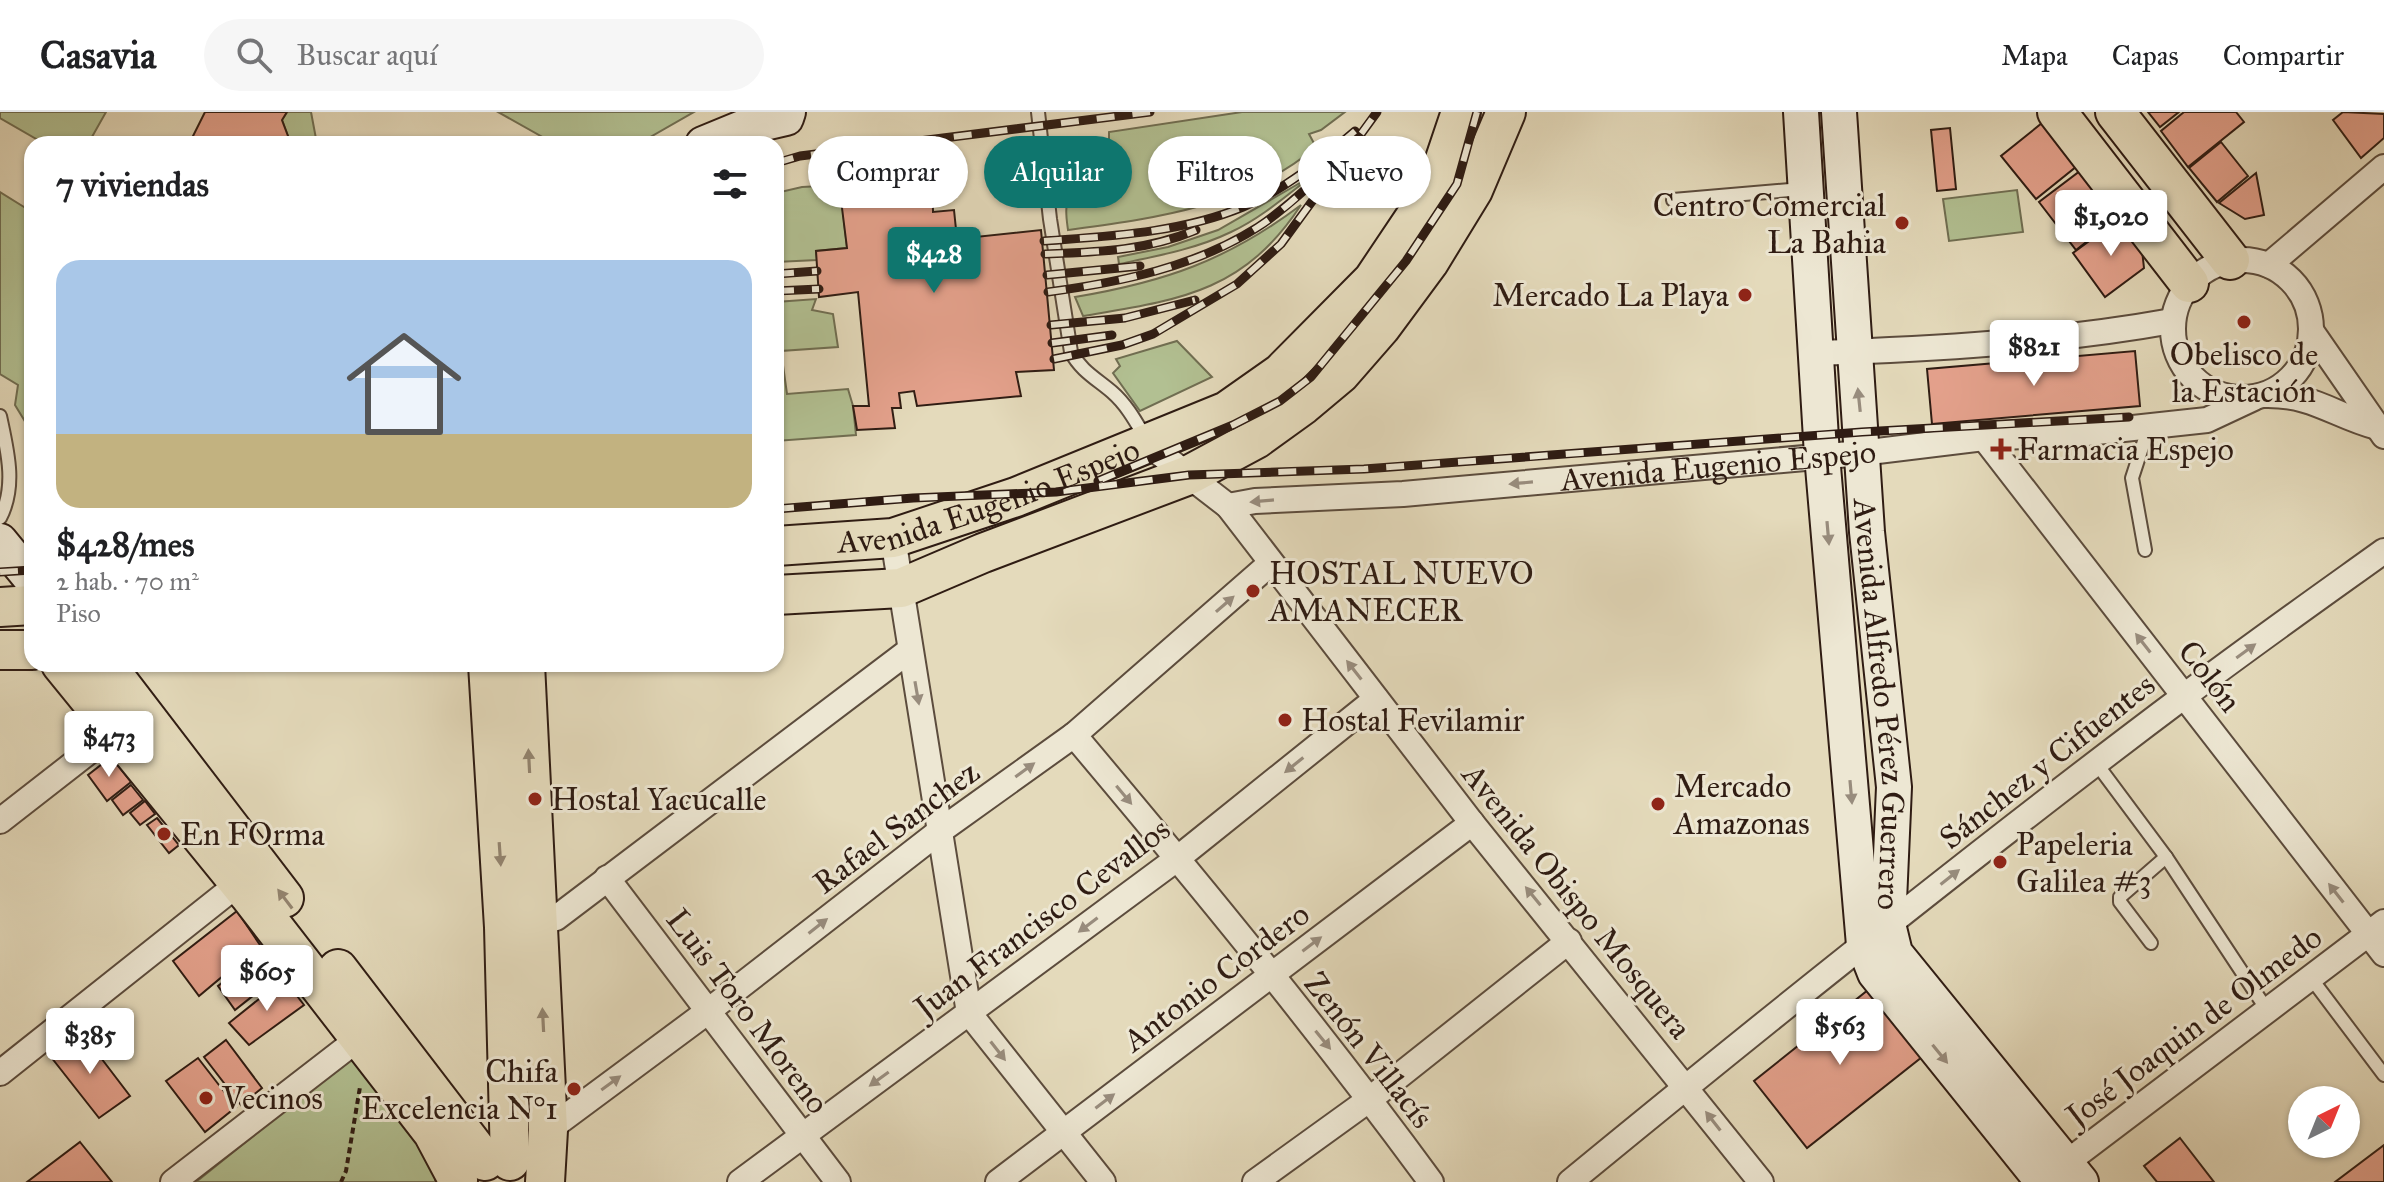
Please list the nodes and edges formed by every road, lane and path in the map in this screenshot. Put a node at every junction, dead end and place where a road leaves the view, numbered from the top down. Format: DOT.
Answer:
graph roads {
  1 [pos="1038,112"];
  2 [pos="1461,112"];
  3 [pos="1506,112"];
  4 [pos="1801,112"];
  5 [pos="1839,112"];
  6 [pos="2057,112"];
  7 [pos="2115,112"];
  8 [pos="793,114"];
  9 [pos="744,120"];
  10 [pos="717,136"];
  11 [pos="2384,167"];
  12 [pos="1806,189"];
  13 [pos="1673,200"];
  14 [pos="2230,260"];
  15 [pos="2269,265"];
  16 [pos="2189,283"];
  17 [pos="2172,321"];
  18 [pos="2312,332"];
  19 [pos="1854,352"];
  20 [pos="1816,353"];
  21 [pos="2260,396"];
  22 [pos="0,416"];
  23 [pos="2149,426"];
  24 [pos="2380,431"];
  25 [pos="1984,438"];
  26 [pos="1149,445"];
  27 [pos="1861,453"];
  28 [pos="1822,455"];
  29 [pos="1189,475"];
  30 [pos="1228,506"];
  31 [pos="0,518"];
  32 [pos="893,538"];
  33 [pos="0,541"];
  34 [pos="784,545"];
  35 [pos="2145,550"];
  36 [pos="2384,551"];
  37 [pos="1271,563"];
  38 [pos="901,588"];
  39 [pos="784,595"];
  40 [pos="18,603"];
  41 [pos="0,650"];
  42 [pos="24,650"];
  43 [pos="910,650"];
  44 [pos="70,672"];
  45 [pos="108,672"];
  46 [pos="489,672"];
  47 [pos="525,672"];
  48 [pos="2184,696"];
  49 [pos="1376,699"];
  50 [pos="128,721"];
  51 [pos="1074,735"];
  52 [pos="2096,763"];
  53 [pos="0,821"];
  54 [pos="1472,823"];
  55 [pos="940,831"];
  56 [pos="2166,857"];
  57 [pos="1178,858"];
  58 [pos="250,875"];
  59 [pos="607,878"];
  60 [pos="521,926"];
  61 [pos="2376,928"];
  62 [pos="1876,934"];
  63 [pos="1569,941"];
  64 [pos="2151,943"];
  65 [pos="2384,954"];
  66 [pos="1271,976"];
  67 [pos="2311,978"];
  68 [pos="2267,1010"];
  69 [pos="707,1012"];
  70 [pos="969,1013"];
  71 [pos="368,1031"];
  72 [pos="0,1073"];
  73 [pos="2384,1075"];
  74 [pos="362,1077"];
  75 [pos="1686,1087"];
  76 [pos="1370,1099"];
  77 [pos="548,1130"];
  78 [pos="1062,1132"];
  79 [pos="802,1134"];
  80 [pos="489,1173"];
  81 [pos="2058,1177"];
  82 [pos="173,1182"];
  83 [pos="341,1182"];
  84 [pos="545,1182"];
  85 [pos="740,1182"];
  86 [pos="838,1182"];
  87 [pos="998,1182"];
  88 [pos="1103,1182"];
  89 [pos="1255,1182"];
  90 [pos="1431,1182"];
  91 [pos="1570,1182"];
  92 [pos="1761,1182"];
  1 -- 26 [label="lane"];
  2 -- 26 [label="main road"];
  3 -- 29 [label="main road"];
  4 -- 12 [label="street, Avenida Alfredo Pérez Guerrero"];
  5 -- 19 [label="street, Avenida Alfredo Pérez Guerrero"];
  6 -- 16 [label="main road"];
  7 -- 14 [label="main road"];
  8 -- 9 [label="street"];
  9 -- 10 [label="street"];
  11 -- 15 [label="street"];
  12 -- 13 [label="lane"];
  12 -- 20 [label="street, Avenida Alfredo Pérez Guerrero"];
  14 -- 15 [label="street"];
  14 -- 16 [label="street"];
  15 -- 18 [label="street"];
  16 -- 17 [label="street"];
  17 -- 19 [label="street"];
  17 -- 21 [label="street"];
  18 -- 21 [label="street"];
  18 -- 24 [label="street"];
  19 -- 20 [label="street"];
  27 -- 19 [label="street, Avenida Alfredo Pérez Guerrero, one-way"];
  20 -- 28 [label="street, Avenida Alfredo Pérez Guerrero"];
  21 -- 23 [label="street, Avenida Eugenio Espejo"];
  21 -- 24 [label="street"];
  22 -- 31 [label="lane"];
  23 -- 25 [label="street, Avenida Eugenio Espejo"];
  23 -- 35 [label="lane"];
  25 -- 27 [label="street, Avenida Eugenio Espejo"];
  48 -- 25 [label="street, Colón, one-way"];
  26 -- 29 [label="street, Avenida Eugenio Espejo"];
  26 -- 32 [label="main road, Avenida Eugenio Espejo"];
  27 -- 28 [label="street, Avenida Eugenio Espejo"];
  27 -- 62 [label="street, Avenida Alfredo Pérez Guerrero"];
  28 -- 30 [label="street, Avenida Eugenio Espejo, one-way"];
  28 -- 62 [label="street, Avenida Alfredo Pérez Guerrero, one-way"];
  29 -- 30 [label="street, Avenida Eugenio Espejo"];
  29 -- 38 [label="main road, Avenida Eugenio Espejo"];
  30 -- 37 [label="street, Avenida Obispo Mosquera"];
  32 -- 34 [label="main road, Avenida Eugenio Espejo"];
  32 -- 38 [label="street"];
  33 -- 40 [label="street"];
  48 -- 36 [label="street, Sánchez y Cifuentes, one-way"];
  49 -- 37 [label="street, Avenida Obispo Mosquera, one-way"];
  51 -- 37 [label="street, Rafael Sanchez, one-way"];
  38 -- 39 [label="main road, Avenida Eugenio Espejo"];
  38 -- 43 [label="street"];
  41 -- 42 [label="main road"];
  43 -- 55 [label="street, one-way"];
  43 -- 59 [label="street"];
  44 -- 50 [label="main road"];
  45 -- 50 [label="main road"];
  46 -- 60 [label="main road, one-way"];
  60 -- 47 [label="main road, one-way"];
  48 -- 52 [label="street, Sánchez y Cifuentes"];
  61 -- 48 [label="street, Colón, one-way"];
  49 -- 54 [label="street, Avenida Obispo Mosquera"];
  49 -- 57 [label="street, Juan Francisco Cevallos, one-way"];
  50 -- 53 [label="street"];
  50 -- 58 [label="main road"];
  55 -- 51 [label="street, Rafael Sanchez, one-way"];
  51 -- 57 [label="street, Zenón Villacís, one-way"];
  52 -- 56 [label="lane"];
  62 -- 52 [label="street, Sánchez y Cifuentes, one-way"];
  63 -- 54 [label="street, Avenida Obispo Mosquera, one-way"];
  66 -- 54 [label="street, Antonio Cordero, one-way"];
  69 -- 55 [label="street, Rafael Sanchez, one-way"];
  55 -- 70 [label="street"];
  56 -- 64 [label="lane"];
  56 -- 68 [label="lane"];
  57 -- 66 [label="street, Zenón Villacís"];
  57 -- 70 [label="street, Juan Francisco Cevallos, one-way"];
  58 -- 71 [label="main road"];
  58 -- 72 [label="street"];
  59 -- 60 [label="street"];
  59 -- 69 [label="street, Luis Toro Moreno"];
  77 -- 60 [label="main road, one-way"];
  60 -- 80 [label="main road"];
  61 -- 65 [label="street, Colón"];
  61 -- 67 [label="street, José Joaquin de Olmedo"];
  62 -- 75 [label="street, Sánchez y Cifuentes"];
  62 -- 81 [label="street, Avenida Alfredo Pérez Guerrero"];
  63 -- 75 [label="street, Avenida Obispo Mosquera"];
  63 -- 76 [label="street"];
  66 -- 76 [label="street, Zenón Villacís, one-way"];
  78 -- 66 [label="street, Antonio Cordero, one-way"];
  67 -- 68 [label="street, José Joaquin de Olmedo"];
  67 -- 73 [label="lane"];
  68 -- 81 [label="street, José Joaquin de Olmedo"];
  77 -- 69 [label="street, Rafael Sanchez, one-way"];
  69 -- 79 [label="street, Luis Toro Moreno"];
  70 -- 78 [label="street, one-way"];
  70 -- 79 [label="street, Juan Francisco Cevallos, one-way"];
  71 -- 80 [label="main road"];
  71 -- 82 [label="street"];
  74 -- 83 [label="path"];
  75 -- 91 [label="street, Sánchez y Cifuentes"];
  92 -- 75 [label="street, Avenida Obispo Mosquera, one-way"];
  76 -- 89 [label="street"];
  76 -- 90 [label="street, Zenón Villacís"];
  77 -- 84 [label="main road"];
  78 -- 87 [label="street, Antonio Cordero"];
  78 -- 88 [label="street"];
  79 -- 85 [label="street, Juan Francisco Cevallos"];
  79 -- 86 [label="street, Luis Toro Moreno"];
}
